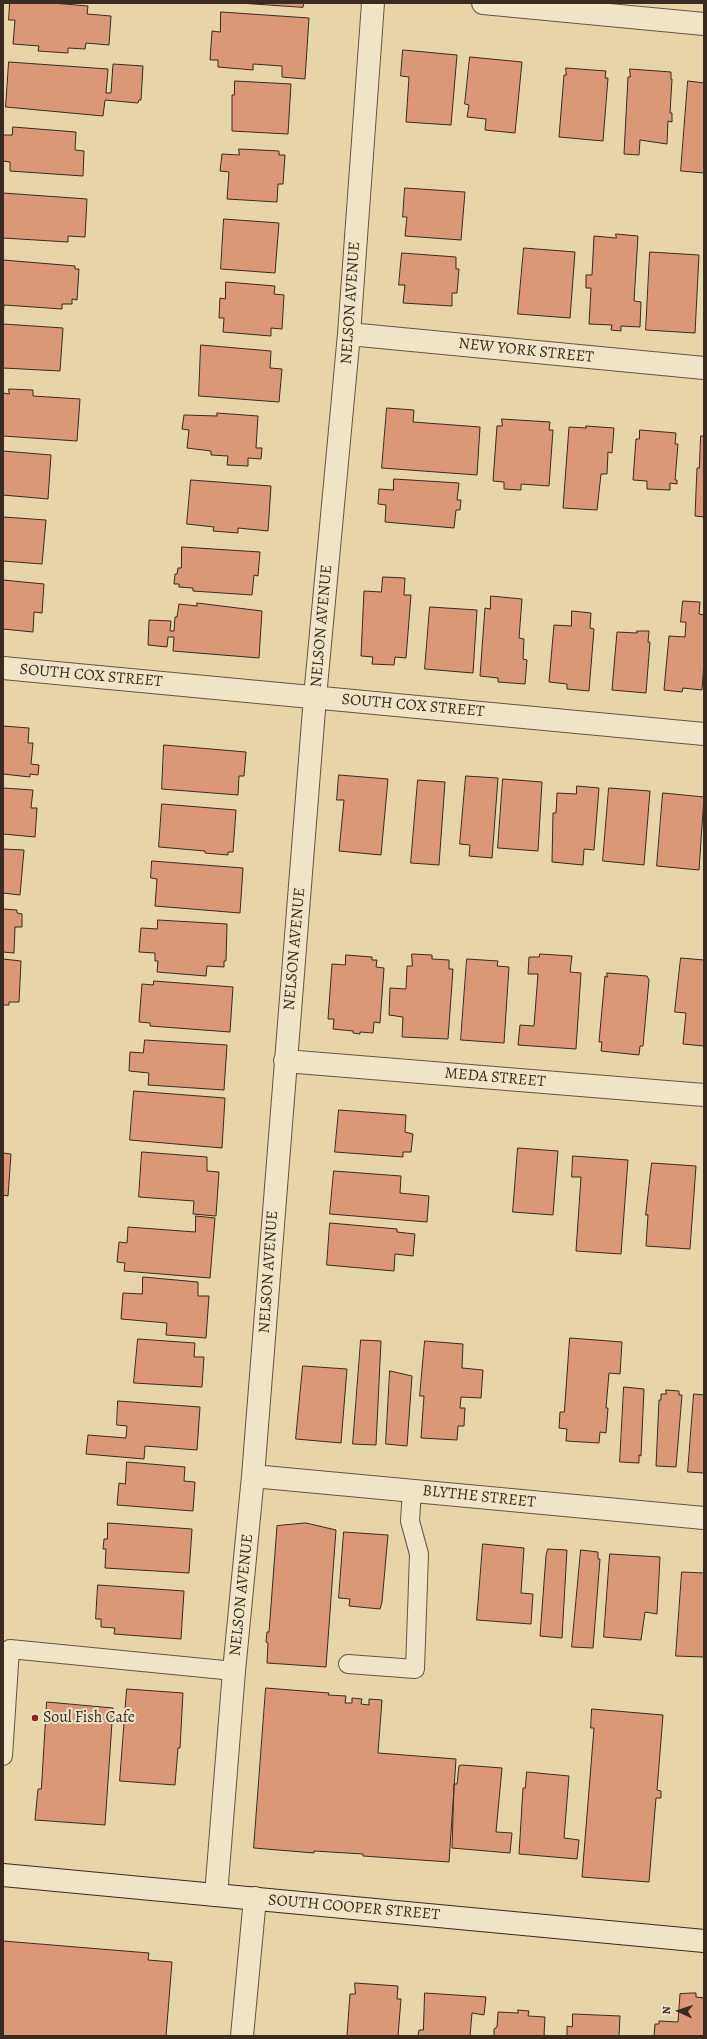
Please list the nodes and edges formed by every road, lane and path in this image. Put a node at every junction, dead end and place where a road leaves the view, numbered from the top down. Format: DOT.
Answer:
graph roads {
  1 [pos="373,3"];
  2 [pos="483,3"];
  3 [pos="704,24"];
  4 [pos="349,334"];
  5 [pos="704,368"];
  6 [pos="3,668"];
  7 [pos="315,697"];
  8 [pos="704,734"];
  9 [pos="285,1061"];
  10 [pos="704,1095"];
  11 [pos="253,1476"];
  12 [pos="412,1490"];
  13 [pos="704,1518"];
  14 [pos="348,1664"];
  15 [pos="234,1671"];
  16 [pos="3,1756"];
  17 [pos="3,1875"];
  18 [pos="216,1895"];
  19 [pos="255,1898"];
  20 [pos="704,1941"];
  21 [pos="242,2036"];
  1 -- 4 [label="street, NELSON AVENUE"];
  2 -- 3 [label="street"];
  4 -- 5 [label="street, NEW YORK STREET"];
  4 -- 7 [label="street, NELSON AVENUE"];
  6 -- 7 [label="street, SOUTH COX STREET"];
  7 -- 8 [label="street, SOUTH COX STREET"];
  7 -- 9 [label="street, NELSON AVENUE"];
  9 -- 10 [label="street, MEDA STREET"];
  9 -- 11 [label="street, NELSON AVENUE"];
  11 -- 12 [label="street, BLYTHE STREET"];
  11 -- 15 [label="street, NELSON AVENUE"];
  12 -- 13 [label="street, BLYTHE STREET"];
  12 -- 14 [label="lane"];
  15 -- 16 [label="lane"];
  15 -- 18 [label="street, NELSON AVENUE"];
  17 -- 18 [label="street, SOUTH COOPER STREET"];
  18 -- 19 [label="street, SOUTH COOPER STREET"];
  19 -- 20 [label="street, SOUTH COOPER STREET"];
  19 -- 21 [label="street"];
}
